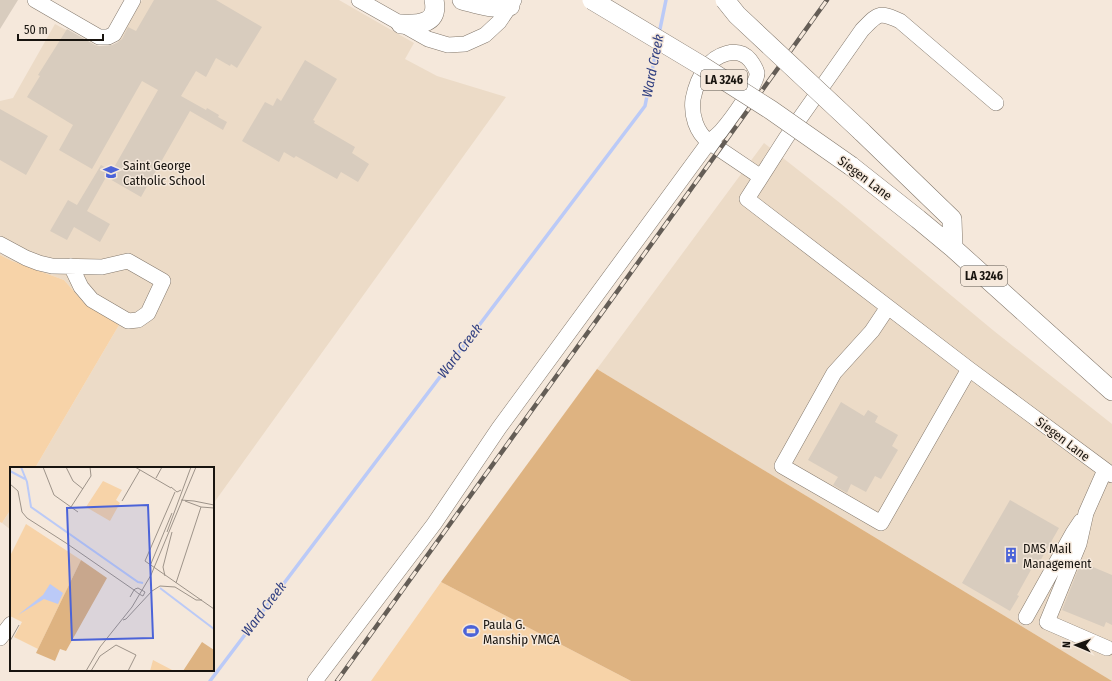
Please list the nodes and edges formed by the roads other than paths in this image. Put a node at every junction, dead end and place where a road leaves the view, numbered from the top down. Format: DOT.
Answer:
graph roads {
  1 [pos="35,0"];
  2 [pos="134,0"];
  3 [pos="359,0"];
  4 [pos="434,0"];
  5 [pos="462,0"];
  6 [pos="592,0"];
  7 [pos="725,0"];
  8 [pos="512,3"];
  9 [pos="401,24"];
  10 [pos="996,103"];
  11 [pos="709,142"];
  12 [pos="761,176"];
  13 [pos="0,244"];
  14 [pos="953,248"];
  15 [pos="71,266"];
  16 [pos="888,307"];
  17 [pos="969,368"];
  18 [pos="1112,392"];
  19 [pos="1109,473"];
  20 [pos="1086,513"];
  21 [pos="1026,617"];
  22 [pos="10,625"];
  23 [pos="0,638"];
  24 [pos="1107,648"];
  25 [pos="315,681"];
  1 -- 2 [label="street"];
  3 -- 9 [label="street"];
  4 -- 9 [label="main road"];
  5 -- 8 [label="main road"];
  6 -- 14 [label="main road, Siegen Lane / LA 3246, bridge"];
  7 -- 14 [label="main road, bridge"];
  8 -- 9 [label="street"];
  10 -- 12 [label="street"];
  11 -- 11 [label="street"];
  11 -- 12 [label="street"];
  11 -- 25 [label="street"];
  12 -- 16 [label="street, Siegen Lane"];
  13 -- 15 [label="street"];
  14 -- 18 [label="main road, Siegen Lane / LA 3246"];
  15 -- 15 [label="street"];
  16 -- 17 [label="street, Siegen Lane"];
  16 -- 17 [label="street"];
  17 -- 19 [label="street, Siegen Lane"];
  19 -- 20 [label="street"];
  20 -- 21 [label="street"];
  20 -- 24 [label="street"];
  22 -- 23 [label="street"];
}
